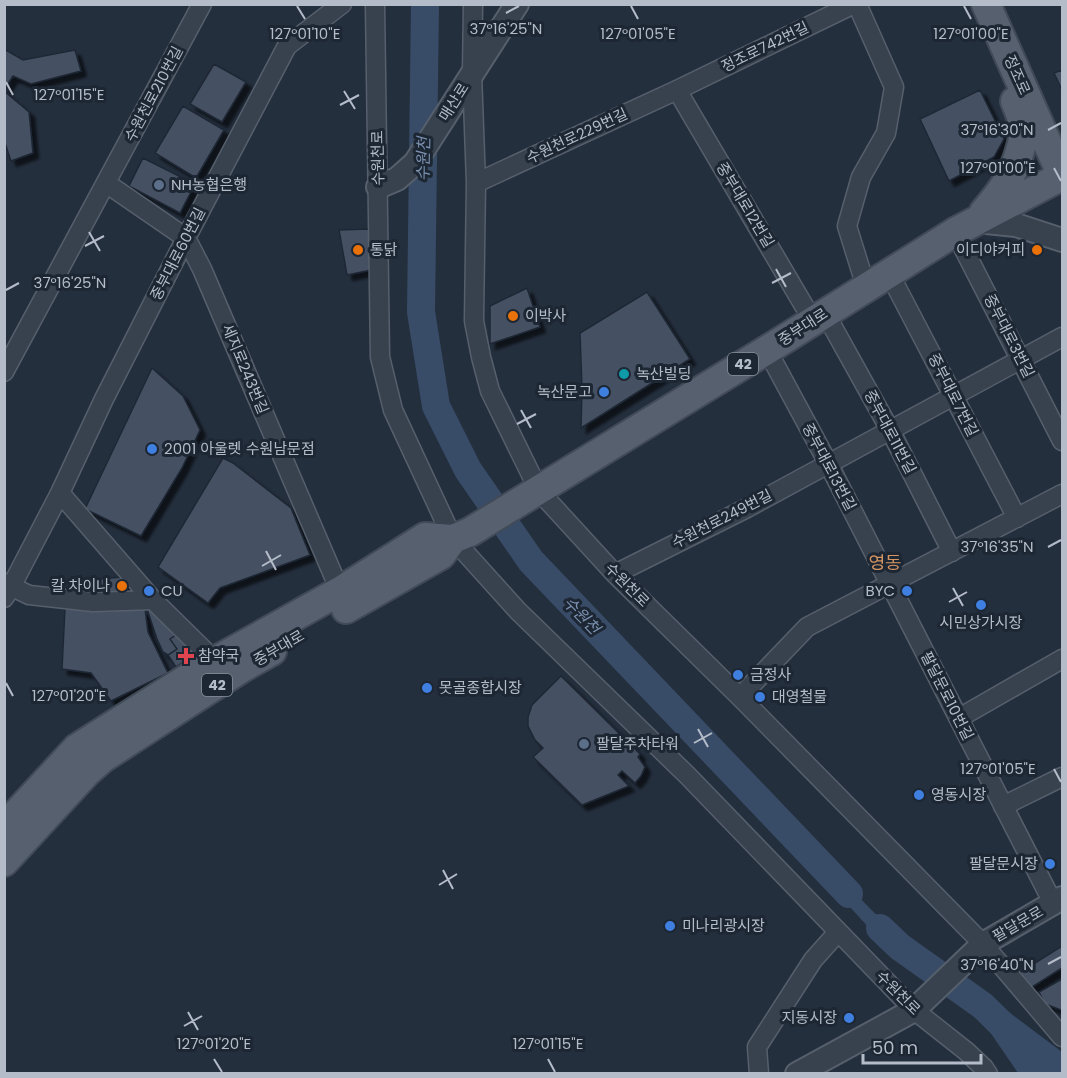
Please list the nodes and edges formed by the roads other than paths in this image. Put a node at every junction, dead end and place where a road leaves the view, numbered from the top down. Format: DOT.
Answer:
graph roads {
  1 [pos="202,4"];
  2 [pos="342,4"];
  3 [pos="375,4"];
  4 [pos="473,4"];
  5 [pos="517,4"];
  6 [pos="855,4"];
  7 [pos="986,4"];
  8 [pos="1010,58"];
  9 [pos="469,77"];
  10 [pos="677,90"];
  11 [pos="1062,176"];
  12 [pos="106,183"];
  13 [pos="388,183"];
  14 [pos="476,183"];
  15 [pos="966,226"];
  16 [pos="186,238"];
  17 [pos="1062,240"];
  18 [pos="878,280"];
  19 [pos="819,317"];
  20 [pos="1062,337"];
  21 [pos="767,350"];
  22 [pos="1021,359"];
  23 [pos="4,372"];
  24 [pos="953,396"];
  25 [pos="890,430"];
  26 [pos="1062,441"];
  27 [pos="828,463"];
  28 [pos="60,493"];
  29 [pos="535,493"];
  30 [pos="1062,494"];
  31 [pos="1017,518"];
  32 [pos="462,535"];
  33 [pos="952,552"];
  34 [pos="615,574"];
  35 [pos="890,585"];
  36 [pos="7,589"];
  37 [pos="340,591"];
  38 [pos="153,600"];
  39 [pos="1062,659"];
  40 [pos="215,661"];
  41 [pos="740,697"];
  42 [pos="958,718"];
  43 [pos="1062,777"];
  44 [pos="1003,806"];
  45 [pos="4,826"];
  46 [pos="4,862"];
  47 [pos="1058,900"];
  48 [pos="838,932"];
  49 [pos="978,949"];
  50 [pos="917,1008"];
  51 [pos="1062,1037"];
  52 [pos="759,1074"];
  53 [pos="797,1074"];
  54 [pos="988,1074"];
  1 -- 12 [label="street, 수원천로210번길"];
  2 -- 16 [label="street, 중부대로60번길"];
  3 -- 13 [label="street, 수원천로"];
  4 -- 9 [label="street, 수원천로"];
  5 -- 9 [label="street, 매산로"];
  6 -- 10 [label="street, 정조로742번길"];
  6 -- 18 [label="street, 중부대로7번길"];
  7 -- 8 [label="main road, 정조로 / 42"];
  8 -- 11 [label="main road, 정조로 / 42"];
  8 -- 15 [label="main road"];
  9 -- 13 [label="street, 매산로"];
  9 -- 14 [label="street, 수원천로"];
  10 -- 14 [label="street, 수원천로229번길"];
  10 -- 19 [label="street, 중부대로12번길"];
  11 -- 15 [label="main road, 중부대로 / 42"];
  12 -- 16 [label="street, 세지로243번길"];
  12 -- 23 [label="street, 수원천로210번길"];
  13 -- 32 [label="street, 수원천로"];
  14 -- 29 [label="street, 수원천로"];
  15 -- 17 [label="street"];
  15 -- 18 [label="main road, 중부대로 / 42"];
  15 -- 22 [label="street, 중부대로3번길"];
  16 -- 28 [label="street, 중부대로60번길"];
  16 -- 37 [label="street, 세지로243번길"];
  18 -- 19 [label="main road, 중부대로 / 42"];
  18 -- 24 [label="street, 중부대로7번길"];
  19 -- 21 [label="main road, 중부대로 / 42"];
  19 -- 25 [label="street, 중부대로11번길"];
  20 -- 22 [label="street, 수원천로249번길"];
  21 -- 27 [label="street, 중부대로13번길"];
  21 -- 29 [label="main road, 중부대로 / 42"];
  22 -- 24 [label="street, 수원천로249번길"];
  22 -- 26 [label="street, 중부대로3번길"];
  24 -- 25 [label="street, 수원천로249번길"];
  24 -- 31 [label="street, 중부대로7번길"];
  25 -- 27 [label="street, 수원천로249번길"];
  25 -- 33 [label="street, 중부대로11번길"];
  27 -- 34 [label="street, 수원천로249번길"];
  27 -- 35 [label="street, 중부대로13번길"];
  28 -- 36 [label="street, 중부대로60번길"];
  28 -- 38 [label="street"];
  29 -- 32 [label="main road, 중부대로 / 42"];
  29 -- 34 [label="street, 수원천로"];
  30 -- 31 [label="street"];
  31 -- 33 [label="street"];
  32 -- 37 [label="main road, 중부대로 / 42"];
  32 -- 46 [label="main road, 중부대로 / 42"];
  32 -- 48 [label="street, 수원천로"];
  33 -- 35 [label="street"];
  34 -- 41 [label="street, 수원천로"];
  35 -- 41 [label="street"];
  35 -- 42 [label="street, 팔달문로10번길"];
  36 -- 38 [label="street"];
  37 -- 40 [label="main road, 중부대로 / 42"];
  38 -- 40 [label="street"];
  39 -- 42 [label="street"];
  40 -- 45 [label="main road, 중부대로 / 42"];
  41 -- 49 [label="street, 수원천로"];
  42 -- 44 [label="street, 팔달문로10번길"];
  43 -- 44 [label="street"];
  44 -- 47 [label="street, 팔달문로10번길"];
  47 -- 49 [label="street, 팔달문로"];
  48 -- 50 [label="street, 수원천로"];
  48 -- 52 [label="street"];
  49 -- 50 [label="street, 팔달문로"];
  49 -- 51 [label="street, 수원천로"];
  50 -- 53 [label="street, 팔달문로"];
  50 -- 54 [label="street, 수원천로"];
}
